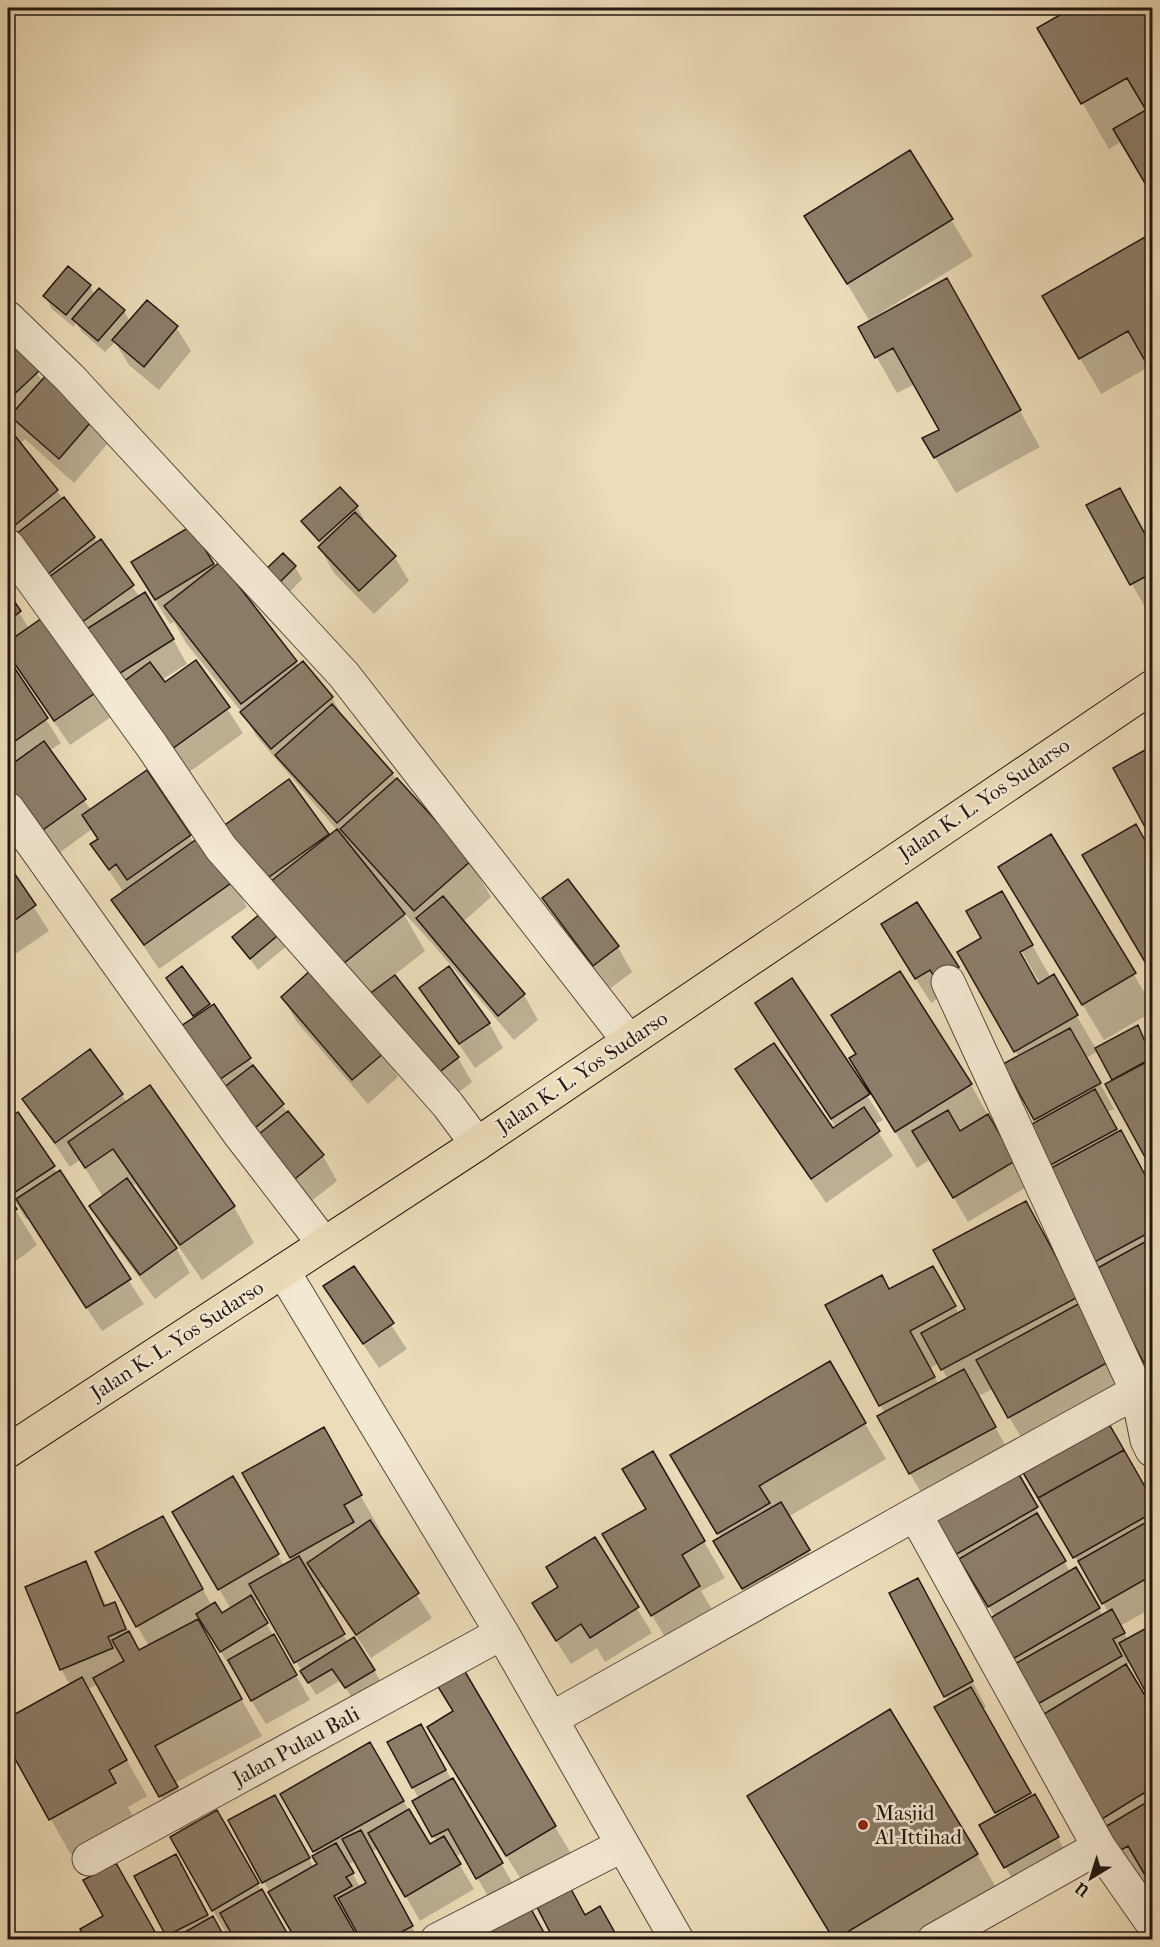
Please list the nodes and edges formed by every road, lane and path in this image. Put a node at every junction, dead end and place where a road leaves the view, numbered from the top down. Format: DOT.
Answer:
graph roads {
  1 [pos="8,318"];
  2 [pos="8,546"];
  3 [pos="1152,687"];
  4 [pos="8,809"];
  5 [pos="948,982"];
  6 [pos="629,1041"];
  7 [pos="477,1143"];
  8 [pos="324,1244"];
  9 [pos="283,1271"];
  10 [pos="1145,1387"];
  11 [pos="1152,1450"];
  12 [pos="8,1451"];
  13 [pos="915,1514"];
  14 [pos="502,1633"];
  15 [pos="551,1719"];
  16 [pos="623,1845"];
  17 [pos="1099,1847"];
  18 [pos="89,1859"];
  19 [pos="1152,1923"];
  20 [pos="437,1940"];
  21 [pos="677,1940"];
  22 [pos="934,1940"];
  1 -- 6 [label="street"];
  2 -- 7 [label="street"];
  3 -- 6 [label="highway, Jalan K. L. Yos Sudarso"];
  4 -- 8 [label="street"];
  5 -- 10 [label="street"];
  6 -- 7 [label="highway, Jalan K. L. Yos Sudarso"];
  7 -- 8 [label="highway, Jalan K. L. Yos Sudarso"];
  8 -- 9 [label="highway, Jalan K. L. Yos Sudarso"];
  9 -- 12 [label="highway, Jalan K. L. Yos Sudarso"];
  9 -- 14 [label="street"];
  10 -- 11 [label="street"];
  10 -- 13 [label="street"];
  13 -- 15 [label="street"];
  13 -- 17 [label="street"];
  14 -- 15 [label="street"];
  14 -- 18 [label="street, Jalan Pulau Bali"];
  15 -- 16 [label="street"];
  16 -- 20 [label="street"];
  16 -- 21 [label="street"];
  17 -- 19 [label="street"];
  17 -- 22 [label="street"];
}
